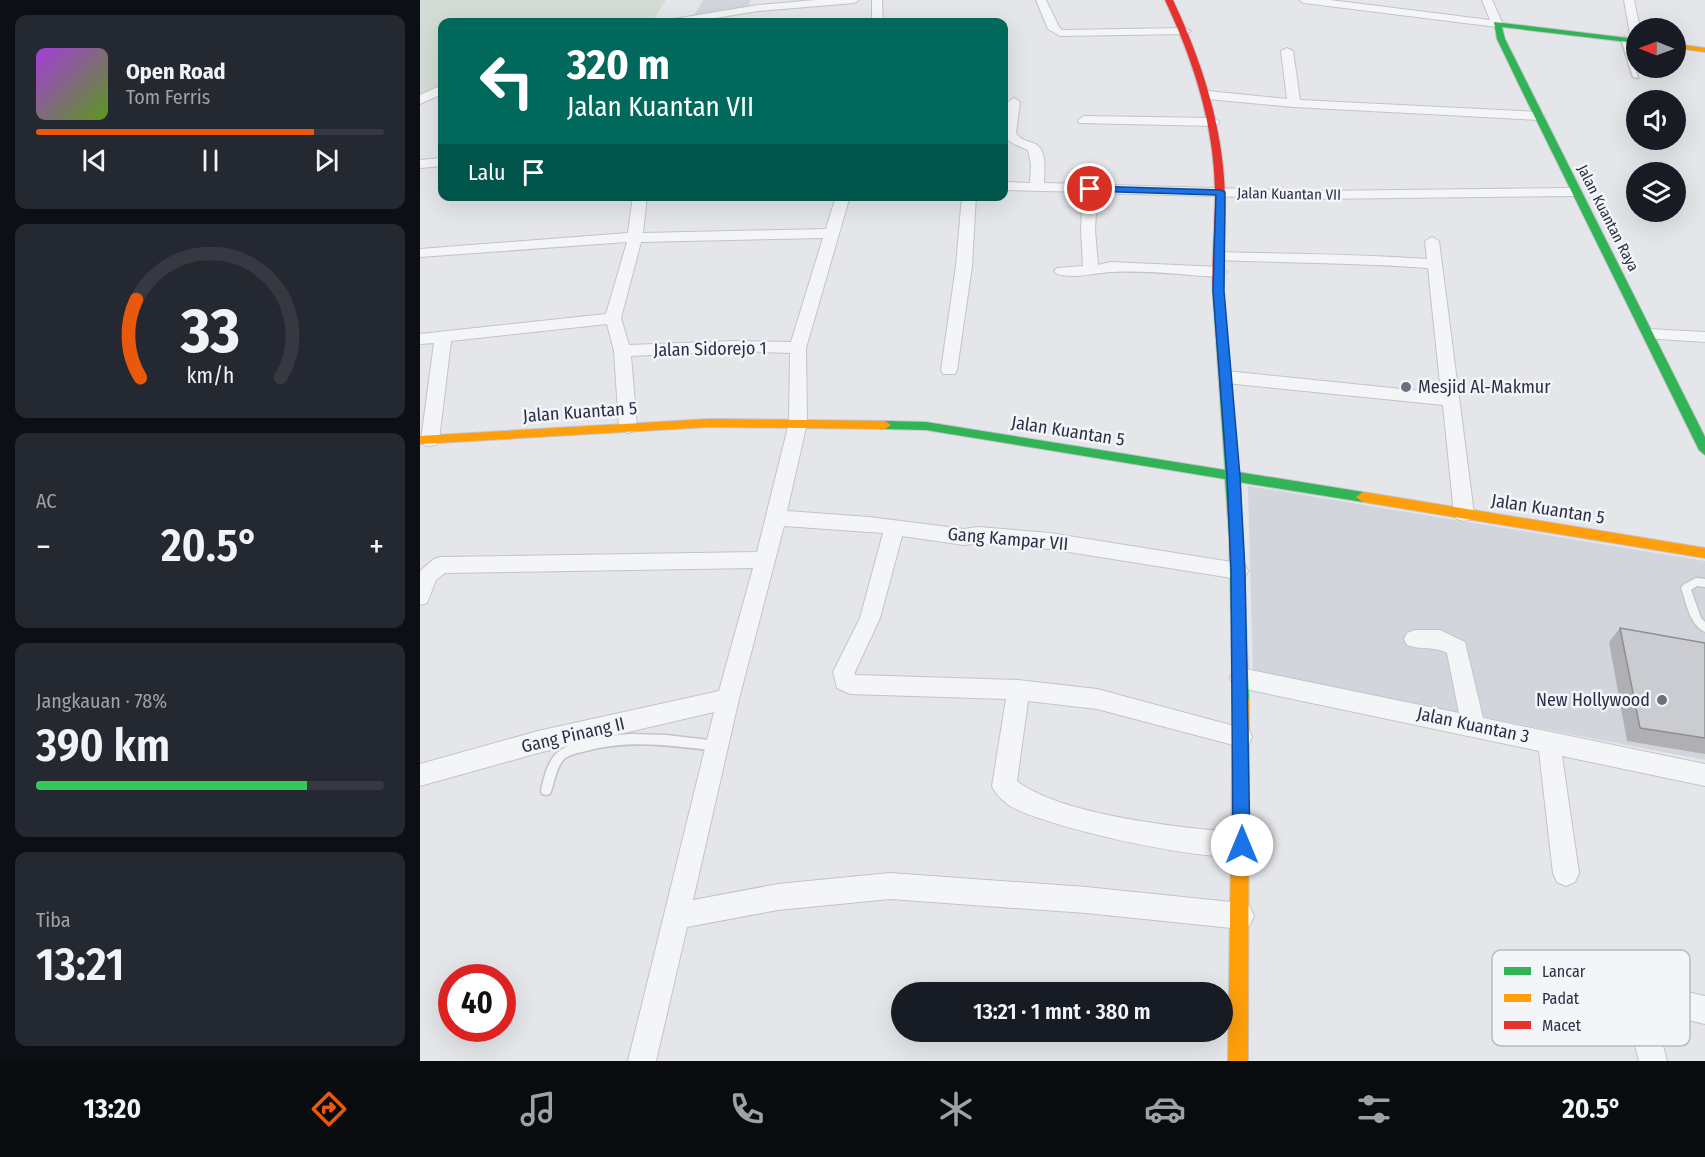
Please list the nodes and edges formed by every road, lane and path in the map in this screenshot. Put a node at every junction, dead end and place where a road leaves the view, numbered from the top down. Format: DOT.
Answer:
graph roads {
  1 [pos="854,0"];
  2 [pos="877,0"];
  3 [pos="1041,0"];
  4 [pos="1168,0"];
  5 [pos="1304,0"];
  6 [pos="1487,0"];
  7 [pos="1629,0"];
  8 [pos="681,18"];
  9 [pos="721,18"];
  10 [pos="878,18"];
  11 [pos="1630,18"];
  12 [pos="1497,24"];
  13 [pos="1185,31"];
  14 [pos="1626,37"];
  15 [pos="1686,48"];
  16 [pos="1287,51"];
  17 [pos="1705,51"];
  18 [pos="438,91"];
  19 [pos="1208,95"];
  20 [pos="420,99"];
  21 [pos="1014,102"];
  22 [pos="1294,103"];
  23 [pos="1539,116"];
  24 [pos="1084,120"];
  25 [pos="1214,122"];
  26 [pos="438,162"];
  27 [pos="420,164"];
  28 [pos="1008,186"];
  29 [pos="1037,186"];
  30 [pos="1090,189"];
  31 [pos="1221,192"];
  32 [pos="1575,192"];
  33 [pos="639,201"];
  34 [pos="842,201"];
  35 [pos="969,201"];
  36 [pos="832,234"];
  37 [pos="635,238"];
  38 [pos="1432,241"];
  39 [pos="420,253"];
  40 [pos="1219,256"];
  41 [pos="1434,264"];
  42 [pos="1062,271"];
  43 [pos="1091,271"];
  44 [pos="1219,272"];
  45 [pos="613,318"];
  46 [pos="1650,334"];
  47 [pos="443,337"];
  48 [pos="1705,337"];
  49 [pos="420,339"];
  50 [pos="798,348"];
  51 [pos="622,351"];
  52 [pos="949,370"];
  53 [pos="1226,377"];
  54 [pos="1450,400"];
  55 [pos="798,423"];
  56 [pos="628,427"];
  57 [pos="425,440"];
  58 [pos="1705,450"];
  59 [pos="1234,476"];
  60 [pos="1464,514"];
  61 [pos="776,518"];
  62 [pos="895,527"];
  63 [pos="1705,553"];
  64 [pos="764,560"];
  65 [pos="1238,571"];
  66 [pos="1705,583"];
  67 [pos="420,597"];
  68 [pos="1705,628"];
  69 [pos="1415,639"];
  70 [pos="1241,678"];
  71 [pos="1018,690"];
  72 [pos="728,699"];
  73 [pos="1473,725"];
  74 [pos="1241,737"];
  75 [pos="1550,742"];
  76 [pos="717,746"];
  77 [pos="420,775"];
  78 [pos="1705,776"];
  79 [pos="546,790"];
  80 [pos="1242,845"];
  81 [pos="1566,873"];
  82 [pos="676,916"];
  83 [pos="1241,916"];
  84 [pos="1690,1007"];
  85 [pos="1705,1010"];
  86 [pos="1649,1046"];
  87 [pos="642,1061"];
  88 [pos="1238,1061"];
  89 [pos="1653,1061"];
  1 -- 9 [label="street"];
  2 -- 10 [label="street"];
  3 -- 13 [label="street"];
  4 -- 13 [label="street"];
  5 -- 12 [label="street"];
  6 -- 12 [label="street, Jalan Kuantan Raya"];
  7 -- 11 [label="street"];
  8 -- 9 [label="street"];
  12 -- 14 [label="street"];
  12 -- 23 [label="street, Jalan Kuantan Raya"];
  13 -- 19 [label="street"];
  15 -- 17 [label="street"];
  16 -- 22 [label="street"];
  18 -- 20 [label="street"];
  19 -- 22 [label="street"];
  19 -- 25 [label="street"];
  21 -- 29 [label="street"];
  22 -- 23 [label="street"];
  23 -- 32 [label="street, Jalan Kuantan Raya"];
  24 -- 25 [label="street"];
  25 -- 31 [label="street"];
  26 -- 27 [label="street"];
  28 -- 29 [label="street, Jalan Kuantan VII"];
  29 -- 30 [label="street, Jalan Kuantan VII"];
  30 -- 31 [label="street, Jalan Kuantan VII"];
  30 -- 43 [label="street"];
  31 -- 32 [label="street, Jalan Kuantan VII"];
  31 -- 40 [label="street"];
  32 -- 46 [label="street, Jalan Kuantan Raya"];
  33 -- 37 [label="street"];
  34 -- 36 [label="street"];
  35 -- 52 [label="street"];
  36 -- 37 [label="street"];
  36 -- 50 [label="street"];
  37 -- 39 [label="street"];
  37 -- 45 [label="street"];
  38 -- 41 [label="street"];
  40 -- 41 [label="street"];
  40 -- 44 [label="street"];
  41 -- 54 [label="street"];
  42 -- 43 [label="street"];
  43 -- 44 [label="street"];
  44 -- 53 [label="street"];
  45 -- 47 [label="street"];
  45 -- 51 [label="street"];
  46 -- 48 [label="street"];
  46 -- 58 [label="street, Jalan Kuantan Raya"];
  47 -- 49 [label="street"];
  47 -- 57 [label="street"];
  50 -- 51 [label="street, Jalan Sidorejo 1"];
  50 -- 55 [label="street"];
  51 -- 56 [label="street"];
  53 -- 54 [label="street"];
  53 -- 59 [label="street"];
  54 -- 60 [label="street"];
  55 -- 56 [label="street, Jalan Kuantan 5"];
  55 -- 59 [label="street, Jalan Kuantan 5"];
  55 -- 61 [label="street"];
  56 -- 57 [label="street, Jalan Kuantan 5"];
  59 -- 60 [label="street, Jalan Kuantan 5"];
  59 -- 65 [label="street"];
  60 -- 63 [label="street, Jalan Kuantan 5"];
  61 -- 62 [label="street, Gang Kampar VII"];
  61 -- 64 [label="street"];
  62 -- 65 [label="street, Gang Kampar VII"];
  62 -- 71 [label="street"];
  64 -- 67 [label="street"];
  64 -- 72 [label="street"];
  65 -- 70 [label="street"];
  66 -- 68 [label="lane"];
  69 -- 73 [label="street"];
  70 -- 73 [label="street, Jalan Kuantan 3"];
  70 -- 74 [label="street"];
  71 -- 74 [label="street"];
  71 -- 80 [label="street"];
  72 -- 76 [label="street"];
  72 -- 77 [label="street, Gang Pinang II"];
  73 -- 75 [label="street, Jalan Kuantan 3"];
  74 -- 80 [label="street"];
  75 -- 78 [label="street, Jalan Kuantan 3"];
  75 -- 81 [label="street"];
  76 -- 79 [label="lane"];
  76 -- 82 [label="street"];
  80 -- 83 [label="street"];
  82 -- 83 [label="street"];
  82 -- 87 [label="street"];
  83 -- 88 [label="street"];
  84 -- 85 [label="street"];
  86 -- 89 [label="street"];
}
